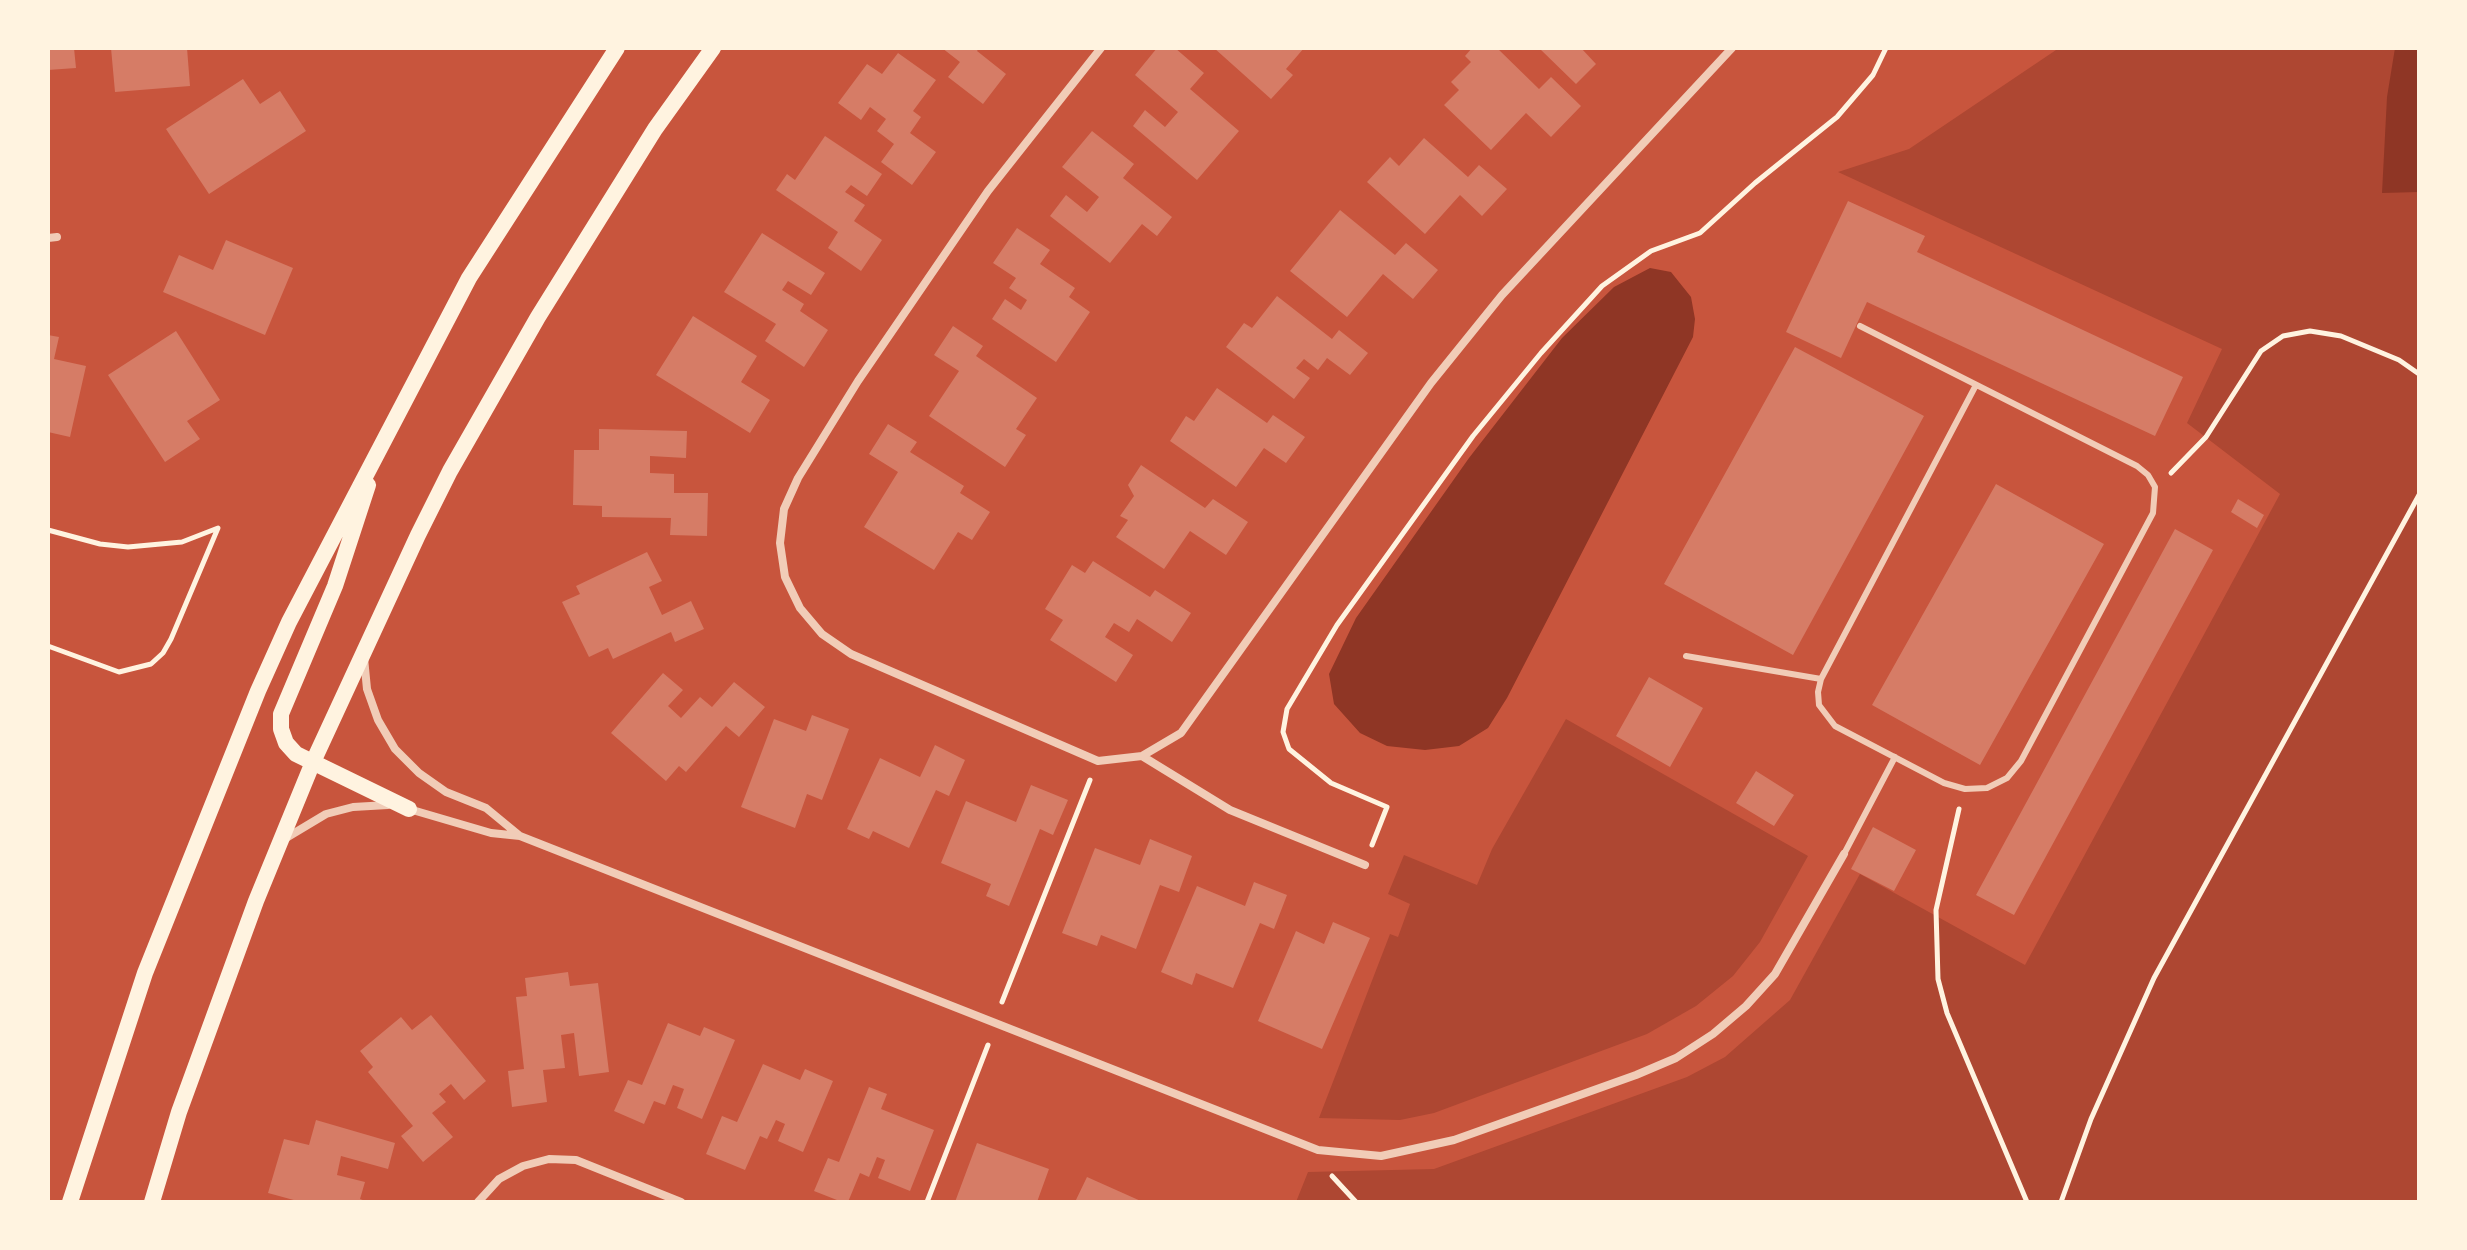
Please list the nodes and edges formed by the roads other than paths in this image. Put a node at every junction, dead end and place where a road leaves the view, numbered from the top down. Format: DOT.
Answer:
graph roads {
  1 [pos="617,48"];
  2 [pos="713,48"];
  3 [pos="1101,48"];
  4 [pos="1732,48"];
  5 [pos="1860,326"];
  6 [pos="1976,385"];
  7 [pos="380,445"];
  8 [pos="363,656"];
  9 [pos="1686,656"];
  10 [pos="1821,679"];
  11 [pos="1142,756"];
  12 [pos="1895,757"];
  13 [pos="313,762"];
  14 [pos="409,809"];
  15 [pos="520,836"];
  16 [pos="279,844"];
  17 [pos="1844,854"];
  18 [pos="1365,865"];
  19 [pos="70,1202"];
  20 [pos="152,1202"];
  21 [pos="478,1202"];
  22 [pos="681,1202"];
  1 -- 7 [label="main road"];
  2 -- 8 [label="main road"];
  3 -- 11 [label="street"];
  4 -- 11 [label="street"];
  5 -- 6 [label="lane"];
  6 -- 10 [label="lane"];
  6 -- 12 [label="lane"];
  7 -- 13 [label="main road"];
  7 -- 19 [label="main road"];
  8 -- 13 [label="main road"];
  8 -- 15 [label="street"];
  9 -- 10 [label="lane"];
  10 -- 12 [label="lane"];
  11 -- 18 [label="street"];
  12 -- 17 [label="lane"];
  13 -- 14 [label="main road"];
  13 -- 16 [label="main road"];
  14 -- 15 [label="street"];
  14 -- 16 [label="street"];
  15 -- 17 [label="street"];
  16 -- 20 [label="main road"];
  21 -- 22 [label="street"];
}
